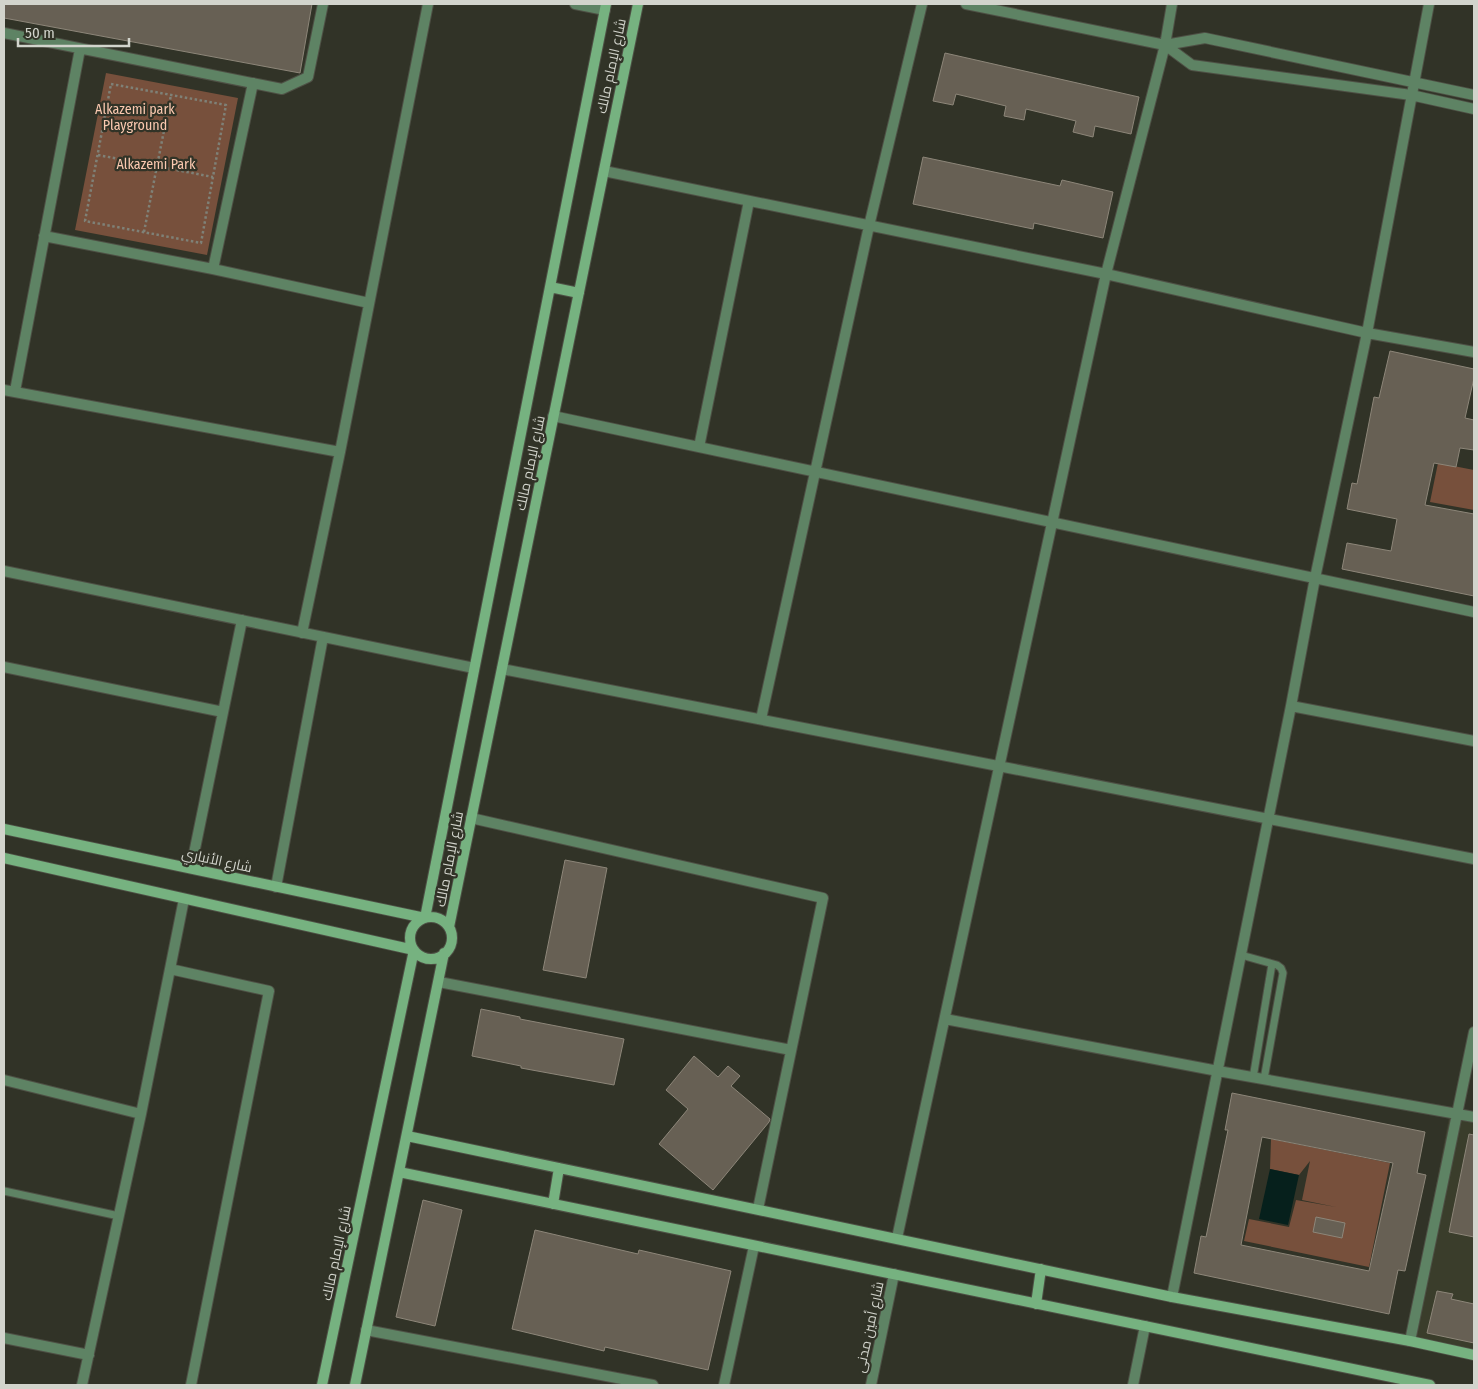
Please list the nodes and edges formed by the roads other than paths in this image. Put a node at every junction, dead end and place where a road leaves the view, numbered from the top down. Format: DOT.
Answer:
graph roads {
  1 [pos="323,4"];
  2 [pos="428,4"];
  3 [pos="575,4"];
  4 [pos="638,4"];
  5 [pos="922,4"];
  6 [pos="966,4"];
  7 [pos="1172,4"];
  8 [pos="1428,4"];
  9 [pos="605,7"];
  10 [pos="4,34"];
  11 [pos="1165,45"];
  12 [pos="80,49"];
  13 [pos="1414,82"];
  14 [pos="253,83"];
  15 [pos="1412,95"];
  16 [pos="1474,95"];
  17 [pos="1474,109"];
  18 [pos="604,172"];
  19 [pos="749,201"];
  20 [pos="869,226"];
  21 [pos="44,236"];
  22 [pos="213,269"];
  23 [pos="1106,274"];
  24 [pos="550,287"];
  25 [pos="579,293"];
  26 [pos="370,303"];
  27 [pos="1367,332"];
  28 [pos="1474,352"];
  29 [pos="4,390"];
  30 [pos="15,391"];
  31 [pos="553,416"];
  32 [pos="699,447"];
  33 [pos="340,452"];
  34 [pos="815,471"];
  35 [pos="1052,521"];
  36 [pos="4,571"];
  37 [pos="1315,578"];
  38 [pos="1474,612"];
  39 [pos="242,620"];
  40 [pos="302,632"];
  41 [pos="324,637"];
  42 [pos="4,667"];
  43 [pos="474,668"];
  44 [pos="502,669"];
  45 [pos="1291,706"];
  46 [pos="223,712"];
  47 [pos="761,719"];
  48 [pos="1474,741"];
  49 [pos="999,766"];
  50 [pos="471,818"];
  51 [pos="1268,819"];
  52 [pos="4,828"];
  53 [pos="4,858"];
  54 [pos="1474,859"];
  55 [pos="191,868"];
  56 [pos="276,887"];
  57 [pos="184,899"];
  58 [pos="425,918"];
  59 [pos="449,927"];
  60 [pos="414,950"];
  61 [pos="444,954"];
  62 [pos="1241,955"];
  63 [pos="1272,964"];
  64 [pos="170,969"];
  65 [pos="439,982"];
  66 [pos="945,1019"];
  67 [pos="1474,1032"];
  68 [pos="791,1050"];
  69 [pos="1218,1071"];
  70 [pos="1253,1078"];
  71 [pos="1264,1079"];
  72 [pos="4,1080"];
  73 [pos="141,1114"];
  74 [pos="1458,1114"];
  75 [pos="1474,1117"];
  76 [pos="407,1136"];
  77 [pos="559,1168"];
  78 [pos="399,1172"];
  79 [pos="4,1191"];
  80 [pos="553,1204"];
  81 [pos="758,1209"];
  82 [pos="119,1216"];
  83 [pos="896,1238"];
  84 [pos="754,1246"];
  85 [pos="1041,1269"];
  86 [pos="894,1274"];
  87 [pos="1172,1297"];
  88 [pos="1036,1304"];
  89 [pos="1145,1326"];
  90 [pos="366,1330"];
  91 [pos="4,1338"];
  92 [pos="1410,1341"];
  93 [pos="89,1355"];
  94 [pos="1474,1355"];
  95 [pos="1385,1381"];
  96 [pos="82,1385"];
  97 [pos="191,1385"];
  98 [pos="322,1385"];
  99 [pos="355,1385"];
  100 [pos="653,1385"];
  101 [pos="724,1385"];
  102 [pos="871,1385"];
  103 [pos="1133,1385"];
  104 [pos="1430,1385"];
  1 -- 14 [label="street"];
  2 -- 26 [label="street"];
  3 -- 9 [label="street"];
  4 -- 18 [label="street, شارع الإمام مالك"];
  5 -- 20 [label="street"];
  6 -- 11 [label="street"];
  7 -- 11 [label="street"];
  8 -- 13 [label="street"];
  9 -- 24 [label="street, شارع الإمام مالك"];
  10 -- 12 [label="street"];
  11 -- 13 [label="street"];
  11 -- 15 [label="street"];
  11 -- 23 [label="street"];
  12 -- 14 [label="street"];
  12 -- 21 [label="street"];
  13 -- 15 [label="street"];
  13 -- 16 [label="street"];
  14 -- 22 [label="street"];
  15 -- 17 [label="street"];
  15 -- 27 [label="street"];
  18 -- 19 [label="street"];
  18 -- 25 [label="street, شارع الإمام مالك"];
  19 -- 20 [label="street"];
  19 -- 32 [label="street"];
  20 -- 23 [label="street"];
  20 -- 34 [label="street"];
  21 -- 22 [label="street"];
  21 -- 30 [label="street"];
  22 -- 26 [label="street"];
  23 -- 27 [label="street"];
  23 -- 35 [label="street"];
  24 -- 25 [label="street"];
  24 -- 43 [label="street, شارع الإمام مالك"];
  25 -- 31 [label="street, شارع الإمام مالك"];
  26 -- 33 [label="street"];
  27 -- 28 [label="street"];
  27 -- 37 [label="street"];
  29 -- 30 [label="street"];
  30 -- 33 [label="street"];
  31 -- 32 [label="street"];
  31 -- 44 [label="street, شارع الإمام مالك"];
  32 -- 34 [label="street"];
  33 -- 40 [label="street"];
  34 -- 35 [label="street"];
  34 -- 47 [label="street"];
  35 -- 37 [label="street"];
  35 -- 49 [label="street"];
  36 -- 39 [label="street"];
  37 -- 38 [label="street"];
  37 -- 45 [label="street"];
  39 -- 40 [label="street"];
  39 -- 46 [label="street"];
  40 -- 41 [label="street"];
  41 -- 43 [label="street"];
  41 -- 56 [label="street"];
  42 -- 46 [label="street"];
  43 -- 58 [label="street, شارع الإمام مالك"];
  44 -- 47 [label="street"];
  44 -- 50 [label="street, شارع الإمام مالك"];
  45 -- 48 [label="street"];
  45 -- 51 [label="street"];
  46 -- 55 [label="street"];
  47 -- 49 [label="street"];
  49 -- 51 [label="street"];
  49 -- 66 [label="street"];
  50 -- 59 [label="street, شارع الإمام مالك"];
  50 -- 68 [label="street"];
  51 -- 54 [label="street"];
  51 -- 62 [label="street"];
  52 -- 55 [label="street, شارع الأنباري"];
  53 -- 57 [label="street"];
  55 -- 56 [label="street, شارع الأنباري"];
  56 -- 58 [label="street, شارع الأنباري"];
  57 -- 60 [label="street"];
  57 -- 64 [label="street"];
  58 -- 59 [label="street"];
  58 -- 60 [label="street"];
  59 -- 61 [label="street"];
  60 -- 61 [label="street"];
  60 -- 98 [label="street, شارع الإمام مالك"];
  61 -- 65 [label="street"];
  62 -- 63 [label="lane"];
  62 -- 69 [label="street"];
  63 -- 70 [label="lane"];
  63 -- 71 [label="lane"];
  64 -- 73 [label="street"];
  64 -- 97 [label="street"];
  65 -- 68 [label="street"];
  65 -- 76 [label="street"];
  66 -- 69 [label="street"];
  66 -- 83 [label="street"];
  67 -- 74 [label="street"];
  68 -- 81 [label="street"];
  69 -- 70 [label="street"];
  69 -- 87 [label="street"];
  70 -- 71 [label="street"];
  71 -- 74 [label="street"];
  72 -- 73 [label="street"];
  73 -- 82 [label="street"];
  74 -- 75 [label="street"];
  74 -- 92 [label="street"];
  76 -- 77 [label="street"];
  76 -- 78 [label="street"];
  77 -- 80 [label="street"];
  77 -- 81 [label="street"];
  78 -- 80 [label="street"];
  78 -- 90 [label="street"];
  79 -- 82 [label="lane"];
  80 -- 84 [label="street"];
  81 -- 83 [label="street"];
  82 -- 93 [label="street"];
  83 -- 85 [label="street"];
  84 -- 86 [label="street"];
  84 -- 101 [label="street"];
  85 -- 87 [label="street"];
  85 -- 88 [label="street"];
  86 -- 88 [label="street"];
  86 -- 102 [label="street, شارع أمين مدنى"];
  87 -- 92 [label="street"];
  88 -- 89 [label="street"];
  89 -- 95 [label="street"];
  89 -- 103 [label="street"];
  90 -- 99 [label="street"];
  90 -- 100 [label="street"];
  91 -- 93 [label="street"];
  92 -- 94 [label="street"];
  93 -- 96 [label="street"];
  95 -- 104 [label="street"];
}
